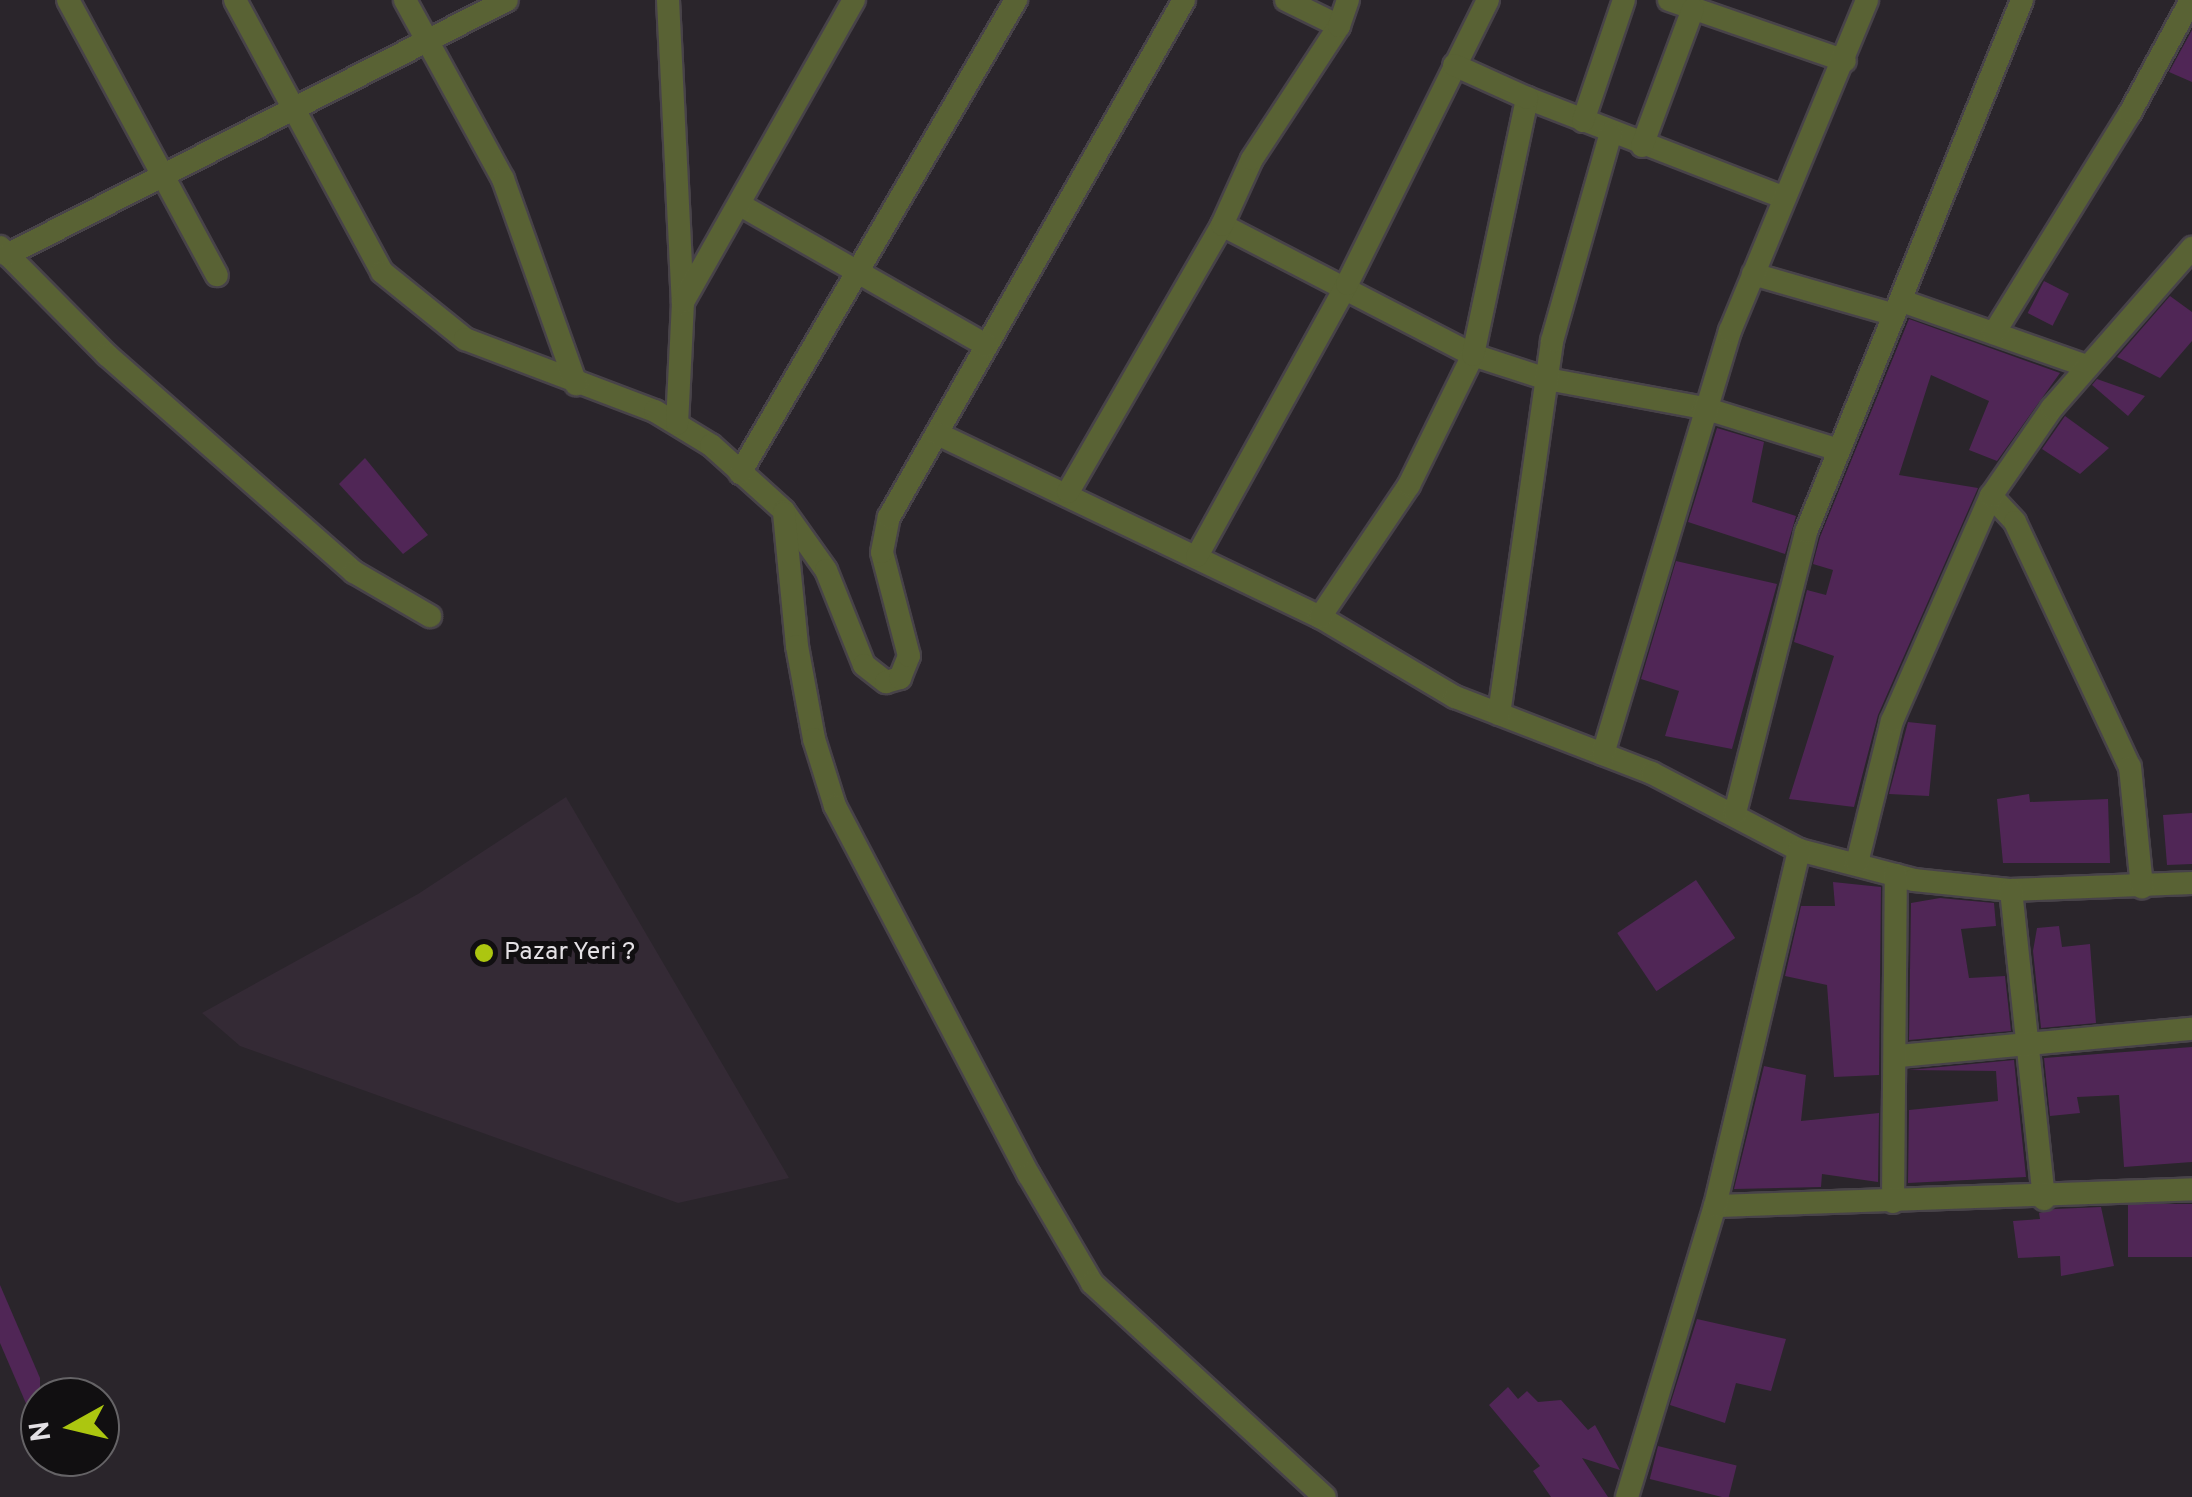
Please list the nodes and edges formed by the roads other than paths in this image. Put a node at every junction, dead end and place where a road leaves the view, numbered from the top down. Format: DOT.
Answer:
graph roads {
  1 [pos="68,0"];
  2 [pos="235,0"];
  3 [pos="405,0"];
  4 [pos="506,0"];
  5 [pos="668,0"];
  6 [pos="854,0"];
  7 [pos="1016,0"];
  8 [pos="1184,0"];
  9 [pos="1286,0"];
  10 [pos="1348,0"];
  11 [pos="1624,0"];
  12 [pos="1669,0"];
  13 [pos="1867,0"];
  14 [pos="2022,0"];
  15 [pos="2191,0"];
  16 [pos="1480,3"];
  17 [pos="1692,9"];
  18 [pos="1340,26"];
  19 [pos="428,38"];
  20 [pos="1845,61"];
  21 [pos="1454,64"];
  22 [pos="1527,98"];
  23 [pos="290,108"];
  24 [pos="1583,121"];
  25 [pos="1610,132"];
  26 [pos="1642,146"];
  27 [pos="161,173"];
  28 [pos="1782,197"];
  29 [pos="742,206"];
  30 [pos="1222,225"];
  31 [pos="2192,248"];
  32 [pos="3,251"];
  33 [pos="856,271"];
  34 [pos="217,274"];
  35 [pos="1754,274"];
  36 [pos="1346,284"];
  37 [pos="683,302"];
  38 [pos="1897,308"];
  39 [pos="1994,333"];
  40 [pos="986,345"];
  41 [pos="1473,355"];
  42 [pos="2087,366"];
  43 [pos="1547,378"];
  44 [pos="576,384"];
  45 [pos="1704,408"];
  46 [pos="677,424"];
  47 [pos="938,434"];
  48 [pos="1840,450"];
  49 [pos="740,473"];
  50 [pos="1068,492"];
  51 [pos="1991,496"];
  52 [pos="784,511"];
  53 [pos="1198,556"];
  54 [pos="430,616"];
  55 [pos="1320,617"];
  56 [pos="1499,714"];
  57 [pos="1603,754"];
  58 [pos="1735,812"];
  59 [pos="1799,850"];
  60 [pos="1857,863"];
  61 [pos="1896,875"];
  62 [pos="2192,883"];
  63 [pos="2142,887"];
  64 [pos="2011,890"];
  65 [pos="2192,1029"];
  66 [pos="2031,1048"];
  67 [pos="1899,1056"];
  68 [pos="2192,1189"];
  69 [pos="2044,1199"];
  70 [pos="1892,1202"];
  71 [pos="1714,1206"];
  72 [pos="1326,1497"];
  73 [pos="1627,1497"];
  1 -- 27 [label="street"];
  2 -- 23 [label="street"];
  3 -- 19 [label="street"];
  4 -- 19 [label="street"];
  5 -- 37 [label="street"];
  6 -- 29 [label="street"];
  7 -- 33 [label="street"];
  8 -- 40 [label="street"];
  9 -- 18 [label="street"];
  10 -- 18 [label="street"];
  11 -- 24 [label="street"];
  12 -- 17 [label="street"];
  13 -- 20 [label="street"];
  14 -- 38 [label="street"];
  15 -- 39 [label="street"];
  16 -- 21 [label="street"];
  17 -- 20 [label="street"];
  17 -- 26 [label="street"];
  18 -- 30 [label="street"];
  19 -- 23 [label="street"];
  19 -- 44 [label="street"];
  20 -- 28 [label="street"];
  21 -- 22 [label="street"];
  21 -- 36 [label="street"];
  22 -- 24 [label="street"];
  22 -- 41 [label="street"];
  23 -- 27 [label="street"];
  23 -- 44 [label="street"];
  24 -- 25 [label="street"];
  25 -- 26 [label="street"];
  25 -- 43 [label="street"];
  26 -- 28 [label="street"];
  27 -- 32 [label="street"];
  27 -- 34 [label="street"];
  28 -- 35 [label="street"];
  29 -- 33 [label="street"];
  29 -- 37 [label="street"];
  30 -- 36 [label="street"];
  30 -- 50 [label="street"];
  31 -- 42 [label="street"];
  32 -- 54 [label="street"];
  33 -- 40 [label="street"];
  33 -- 49 [label="street"];
  35 -- 38 [label="street"];
  35 -- 45 [label="street"];
  36 -- 41 [label="street"];
  36 -- 53 [label="street"];
  37 -- 46 [label="street"];
  38 -- 39 [label="street"];
  38 -- 48 [label="street"];
  39 -- 42 [label="street"];
  40 -- 47 [label="street"];
  41 -- 43 [label="street"];
  41 -- 55 [label="street"];
  42 -- 51 [label="street"];
  43 -- 45 [label="street"];
  43 -- 56 [label="street"];
  44 -- 46 [label="street"];
  45 -- 48 [label="street"];
  45 -- 57 [label="street"];
  46 -- 49 [label="street"];
  47 -- 50 [label="street"];
  47 -- 52 [label="street"];
  48 -- 58 [label="street"];
  49 -- 52 [label="street"];
  50 -- 53 [label="street"];
  51 -- 60 [label="street"];
  51 -- 63 [label="street"];
  52 -- 72 [label="street"];
  53 -- 55 [label="street"];
  55 -- 56 [label="street"];
  56 -- 57 [label="street"];
  57 -- 58 [label="street"];
  58 -- 59 [label="street"];
  59 -- 60 [label="street"];
  59 -- 71 [label="street"];
  60 -- 61 [label="street"];
  61 -- 64 [label="street"];
  61 -- 67 [label="street"];
  62 -- 63 [label="street"];
  63 -- 64 [label="street"];
  64 -- 66 [label="street"];
  65 -- 66 [label="street"];
  66 -- 67 [label="street"];
  66 -- 69 [label="street"];
  67 -- 70 [label="street"];
  68 -- 69 [label="street"];
  69 -- 70 [label="street"];
  70 -- 71 [label="street"];
  71 -- 73 [label="street"];
}
